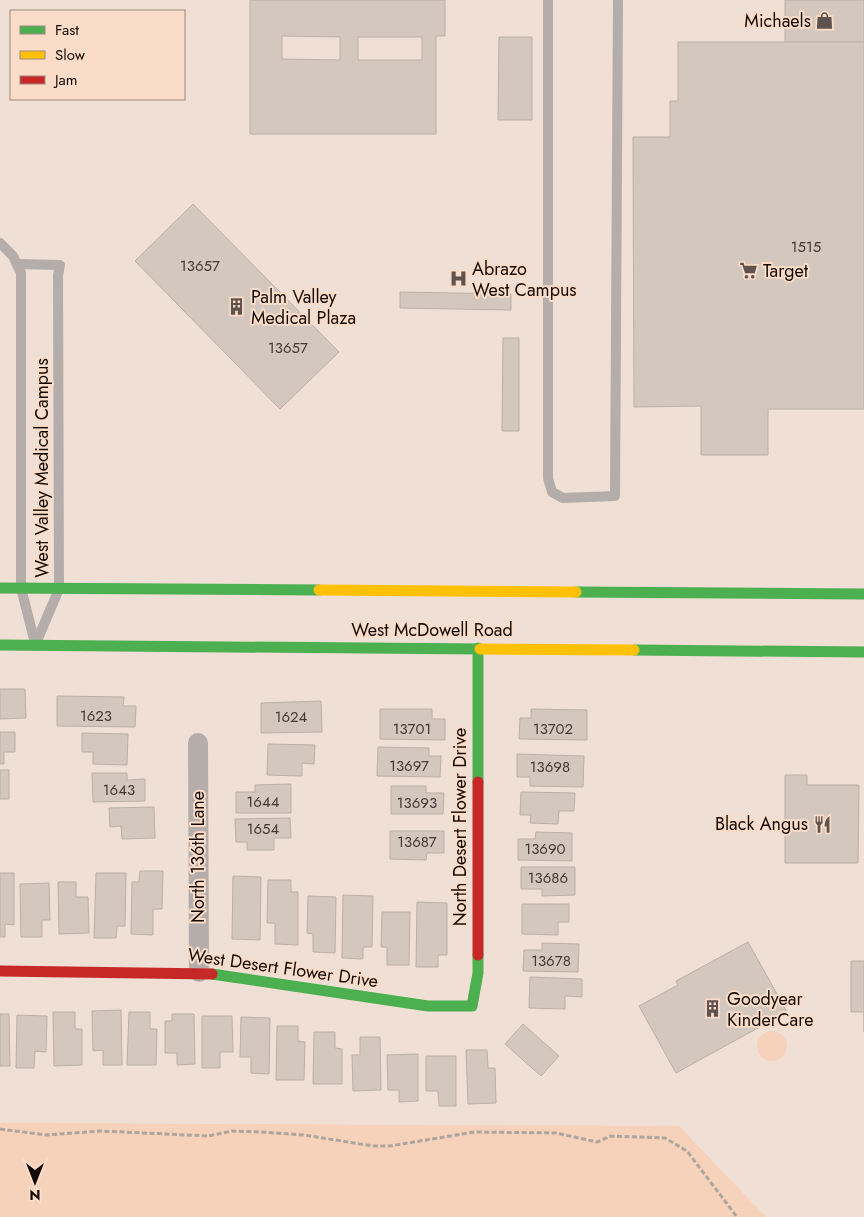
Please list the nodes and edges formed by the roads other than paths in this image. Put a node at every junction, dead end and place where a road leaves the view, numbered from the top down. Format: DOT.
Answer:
graph roads {
  1 [pos="548,0"];
  2 [pos="618,0"];
  3 [pos="0,243"];
  4 [pos="17,264"];
  5 [pos="0,588"];
  6 [pos="21,588"];
  7 [pos="59,588"];
  8 [pos="864,594"];
  9 [pos="0,645"];
  10 [pos="35,645"];
  11 [pos="478,648"];
  12 [pos="864,652"];
  13 [pos="198,743"];
  14 [pos="0,971"];
  15 [pos="199,972"];
  16 [pos="472,1006"];
  1 -- 2 [label="lane"];
  3 -- 4 [label="lane, West Valley Medical Campus"];
  4 -- 6 [label="lane, West Valley Medical Campus"];
  4 -- 7 [label="lane, West Valley Medical Campus"];
  5 -- 6 [label="main road"];
  6 -- 7 [label="main road"];
  6 -- 10 [label="lane, West Valley Medical Campus"];
  7 -- 8 [label="main road"];
  7 -- 10 [label="lane, West Valley Medical Campus"];
  9 -- 10 [label="main road, West McDowell Road"];
  10 -- 11 [label="main road, West McDowell Road"];
  11 -- 12 [label="main road, West McDowell Road"];
  11 -- 16 [label="main road, North Desert Flower Drive"];
  13 -- 15 [label="street, North 136th Lane"];
  14 -- 15 [label="main road, West Desert Flower Drive"];
  15 -- 16 [label="main road, West Desert Flower Drive"];
}
